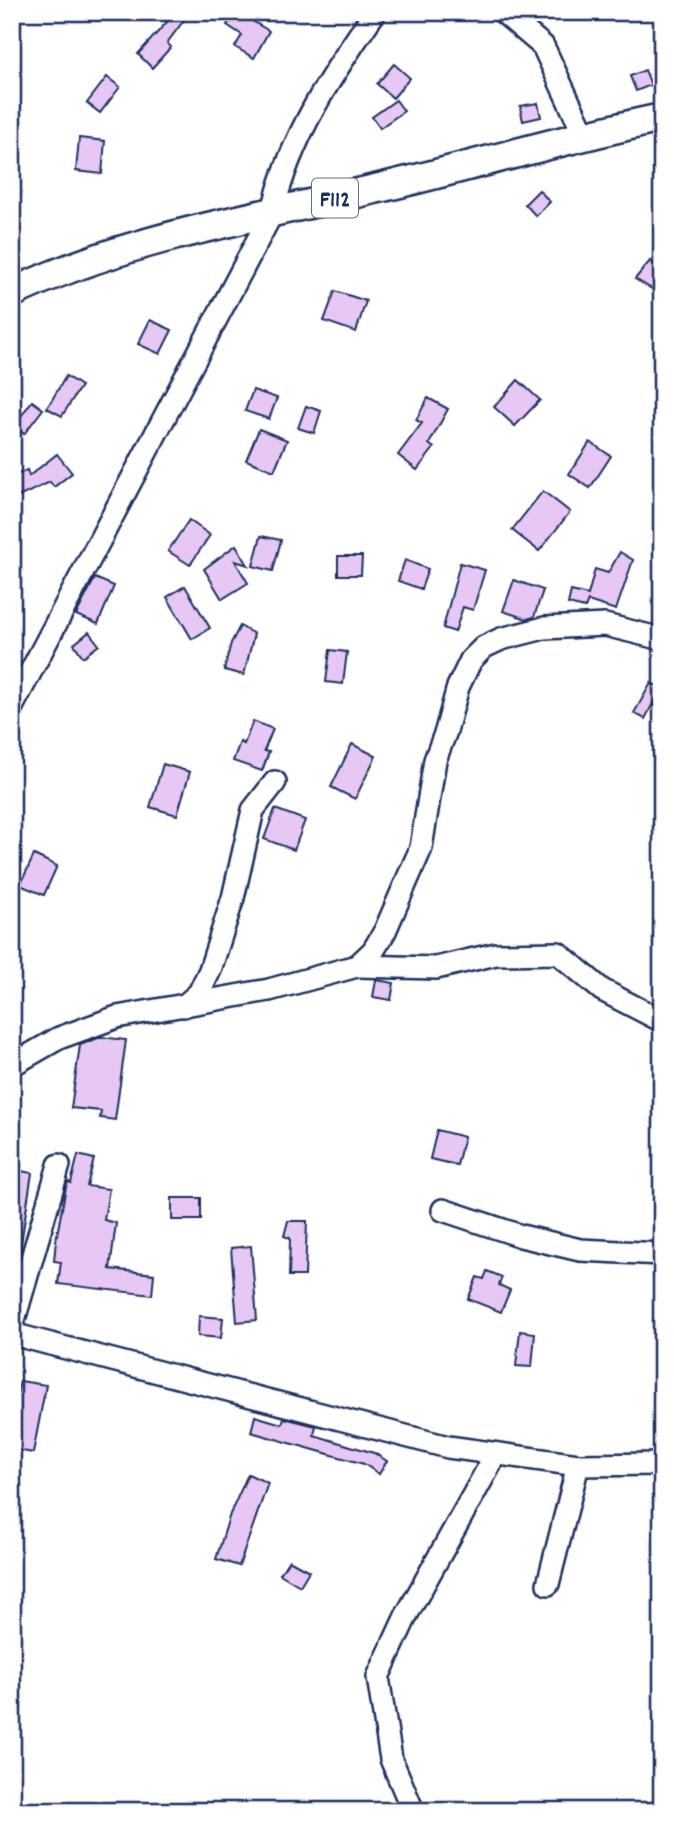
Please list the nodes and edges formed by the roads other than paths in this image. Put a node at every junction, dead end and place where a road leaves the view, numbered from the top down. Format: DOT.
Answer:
graph roads {
  1 [pos="375,12"];
  2 [pos="503,12"];
  3 [pos="662,118"];
  4 [pos="584,134"];
  5 [pos="273,211"];
  6 [pos="12,293"];
  7 [pos="662,639"];
  8 [pos="12,707"];
  9 [pos="275,782"];
  10 [pos="357,966"];
  11 [pos="184,1006"];
  12 [pos="662,1021"];
  13 [pos="12,1065"];
  14 [pos="59,1165"];
  15 [pos="443,1210"];
  16 [pos="662,1254"];
  17 [pos="12,1327"];
  18 [pos="12,1334"];
  19 [pos="496,1454"];
  20 [pos="578,1465"];
  21 [pos="662,1465"];
  22 [pos="548,1584"];
  23 [pos="413,1811"];
  1 -- 5 [label="street"];
  2 -- 4 [label="street"];
  3 -- 4 [label="main road, F112"];
  4 -- 5 [label="main road, F112"];
  5 -- 6 [label="main road, F112"];
  5 -- 8 [label="street"];
  7 -- 10 [label="street"];
  9 -- 11 [label="street"];
  10 -- 11 [label="street"];
  10 -- 12 [label="street"];
  11 -- 13 [label="street"];
  14 -- 17 [label="street"];
  15 -- 16 [label="street"];
  18 -- 19 [label="street"];
  19 -- 20 [label="street"];
  19 -- 23 [label="street"];
  20 -- 21 [label="street"];
  20 -- 22 [label="street"];
}
